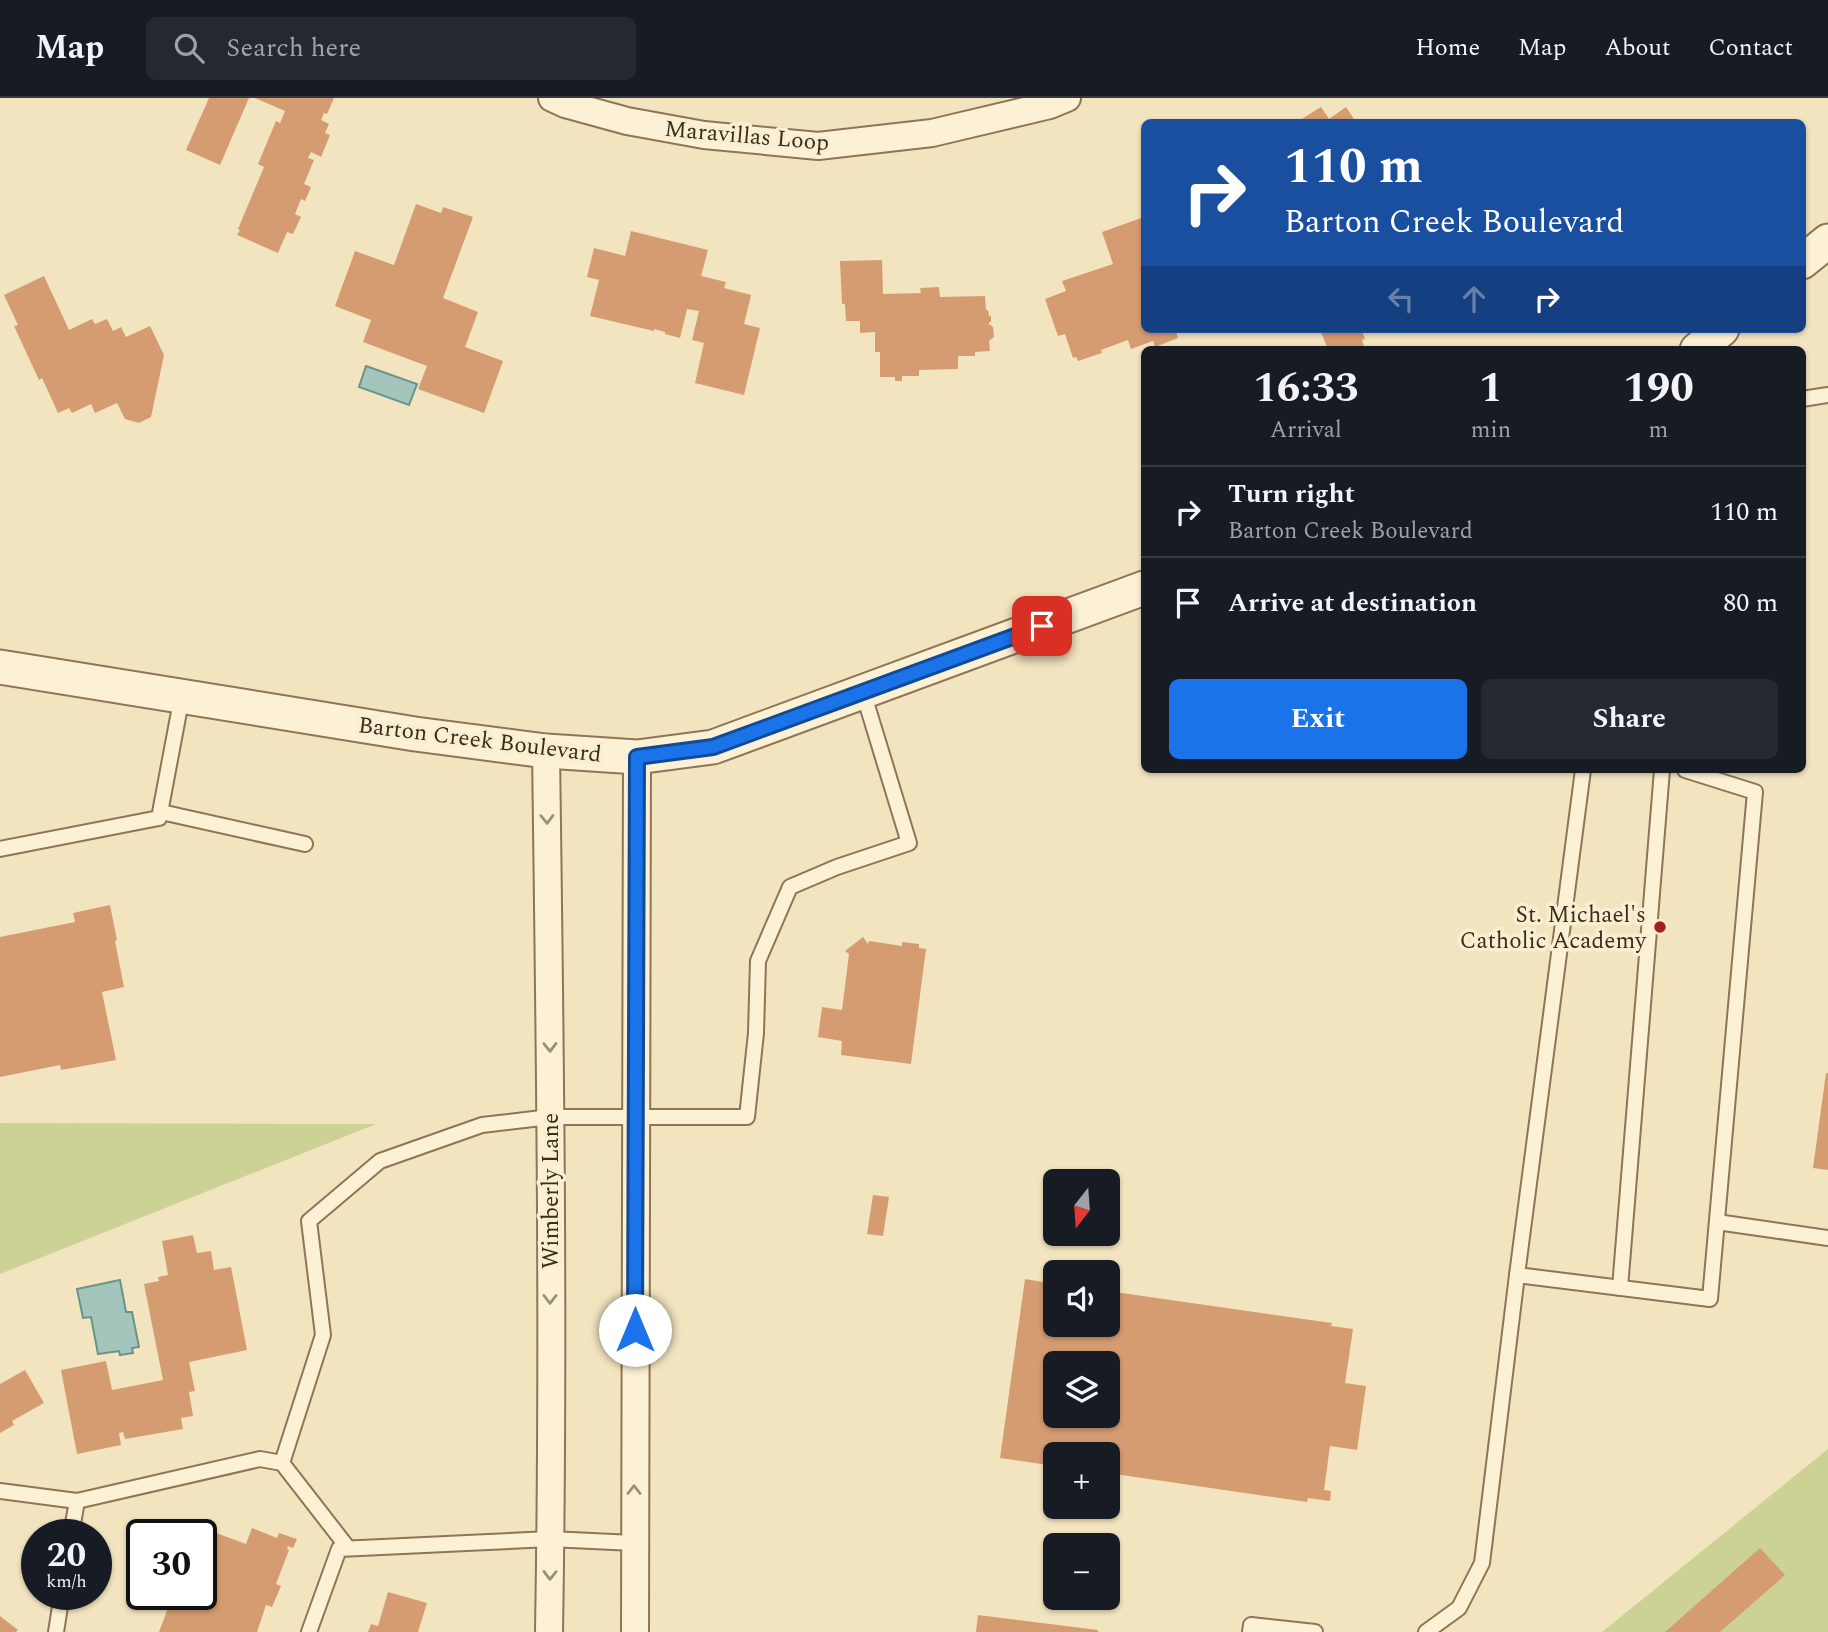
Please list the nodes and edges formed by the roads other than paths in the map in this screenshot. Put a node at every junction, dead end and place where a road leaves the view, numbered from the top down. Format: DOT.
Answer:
graph roads {
  1 [pos="552,98"];
  2 [pos="1067,98"];
  3 [pos="1828,241"];
  4 [pos="1806,259"];
  5 [pos="1828,395"];
  6 [pos="1806,398"];
  7 [pos="1141,589"];
  8 [pos="0,667"];
  9 [pos="863,692"];
  10 [pos="182,696"];
  11 [pos="546,751"];
  12 [pos="637,757"];
  13 [pos="1584,773"];
  14 [pos="1661,773"];
  15 [pos="1695,773"];
  16 [pos="160,812"];
  17 [pos="304,844"];
  18 [pos="0,849"];
  19 [pos="550,1117"];
  20 [pos="637,1117"];
  21 [pos="1717,1222"];
  22 [pos="1828,1238"];
  23 [pos="1517,1275"];
  24 [pos="1620,1288"];
  25 [pos="282,1463"];
  26 [pos="0,1491"];
  27 [pos="77,1501"];
  28 [pos="74,1519"];
  29 [pos="550,1539"];
  30 [pos="634,1543"];
  31 [pos="348,1548"];
  32 [pos="60,1610"];
  33 [pos="57,1632"];
  34 [pos="309,1632"];
  35 [pos="548,1632"];
  36 [pos="635,1632"];
  37 [pos="1250,1632"];
  38 [pos="1315,1632"];
  39 [pos="1426,1632"];
  1 -- 2 [label="street, Maravillas Loop"];
  3 -- 4 [label="street"];
  5 -- 6 [label="lane"];
  7 -- 9 [label="street, Barton Creek Boulevard"];
  8 -- 10 [label="street, Barton Creek Boulevard"];
  9 -- 12 [label="street, Barton Creek Boulevard"];
  9 -- 20 [label="lane"];
  10 -- 11 [label="street, Barton Creek Boulevard"];
  10 -- 16 [label="lane"];
  11 -- 12 [label="street, Barton Creek Boulevard"];
  11 -- 19 [label="street, Wimberly Lane, one-way"];
  12 -- 20 [label="street"];
  13 -- 23 [label="lane"];
  14 -- 24 [label="lane"];
  15 -- 21 [label="lane"];
  16 -- 17 [label="lane"];
  16 -- 18 [label="lane"];
  19 -- 20 [label="lane"];
  19 -- 25 [label="lane"];
  19 -- 29 [label="street, Wimberly Lane, one-way"];
  30 -- 20 [label="street, one-way"];
  21 -- 22 [label="lane"];
  21 -- 24 [label="lane"];
  23 -- 24 [label="lane"];
  23 -- 39 [label="lane"];
  25 -- 27 [label="lane"];
  25 -- 31 [label="lane"];
  26 -- 27 [label="lane"];
  27 -- 28 [label="lane"];
  29 -- 30 [label="lane"];
  29 -- 31 [label="lane"];
  29 -- 35 [label="street, Wimberly Lane, one-way"];
  30 -- 36 [label="street"];
  31 -- 34 [label="lane"];
  32 -- 33 [label="lane"];
  37 -- 38 [label="lane"];
}
